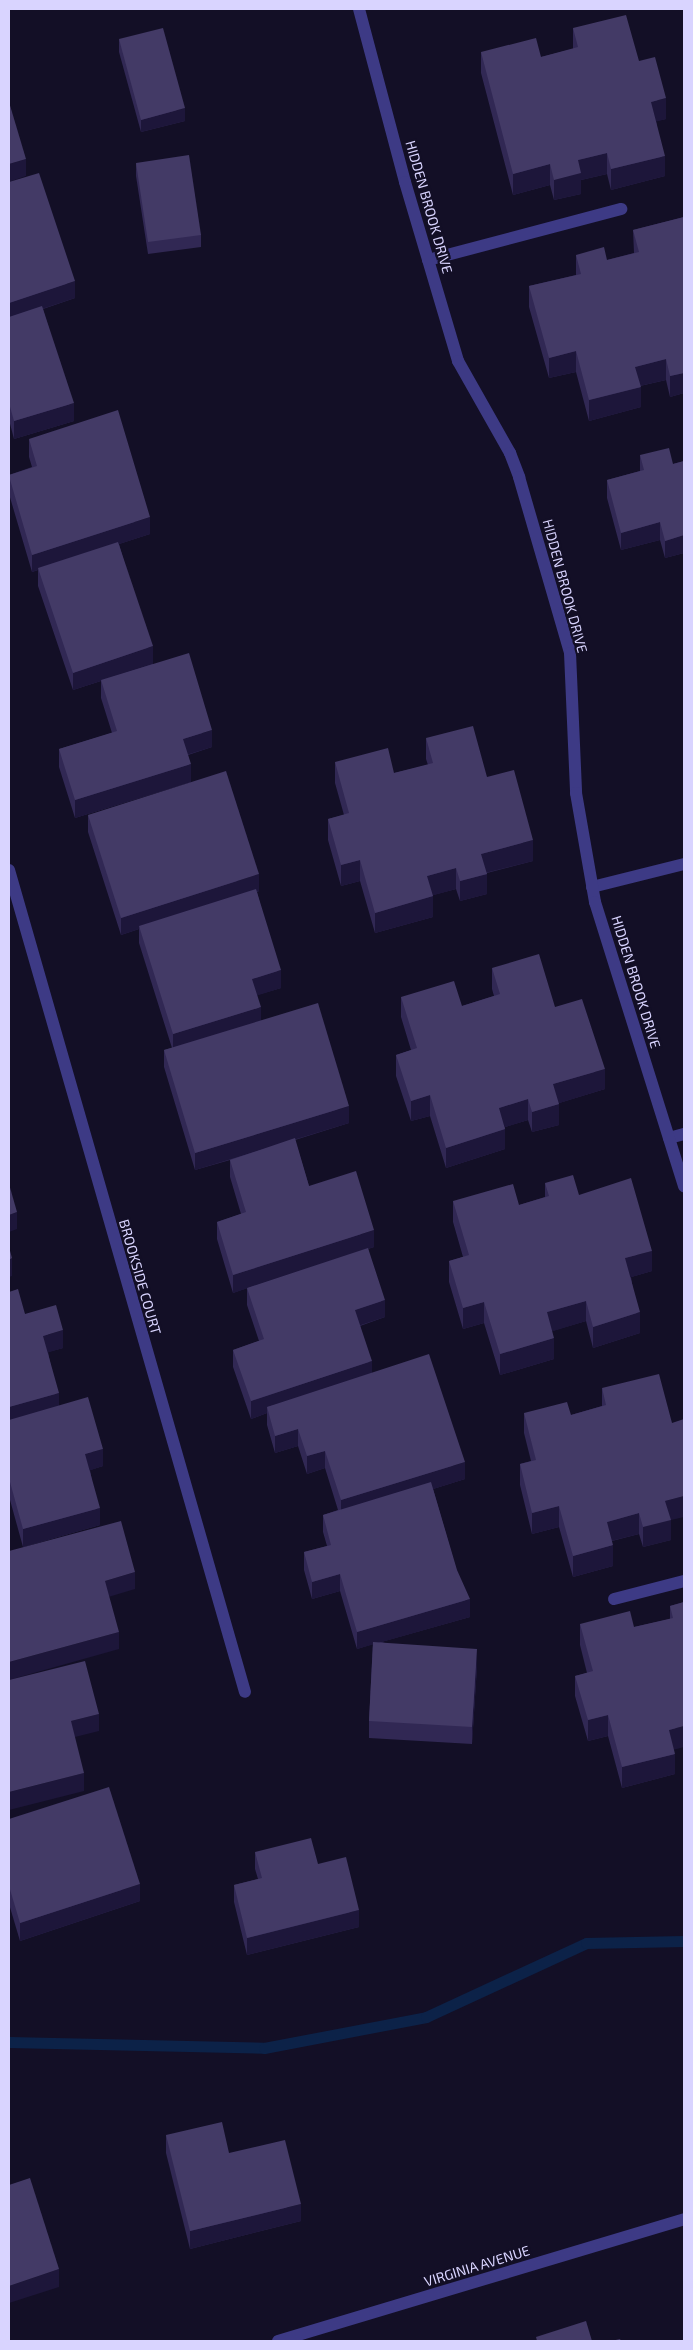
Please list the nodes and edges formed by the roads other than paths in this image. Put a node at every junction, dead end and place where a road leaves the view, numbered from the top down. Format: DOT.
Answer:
graph roads {
  1 [pos="359,9"];
  2 [pos="621,209"];
  3 [pos="428,260"];
  4 [pos="684,864"];
  5 [pos="9,870"];
  6 [pos="592,887"];
  7 [pos="684,1134"];
  8 [pos="669,1138"];
  9 [pos="684,1186"];
  10 [pos="684,1581"];
  11 [pos="614,1599"];
  12 [pos="245,1692"];
  13 [pos="684,2218"];
  14 [pos="278,2341"];
  1 -- 3 [label="street, HIDDEN BROOK DRIVE"];
  2 -- 3 [label="street"];
  3 -- 6 [label="street, HIDDEN BROOK DRIVE"];
  4 -- 6 [label="street"];
  5 -- 12 [label="street, BROOKSIDE COURT"];
  6 -- 8 [label="street, HIDDEN BROOK DRIVE"];
  7 -- 8 [label="street"];
  8 -- 9 [label="street, HIDDEN BROOK DRIVE"];
  10 -- 11 [label="street"];
  13 -- 14 [label="street, VIRGINIA AVENUE"];
}
